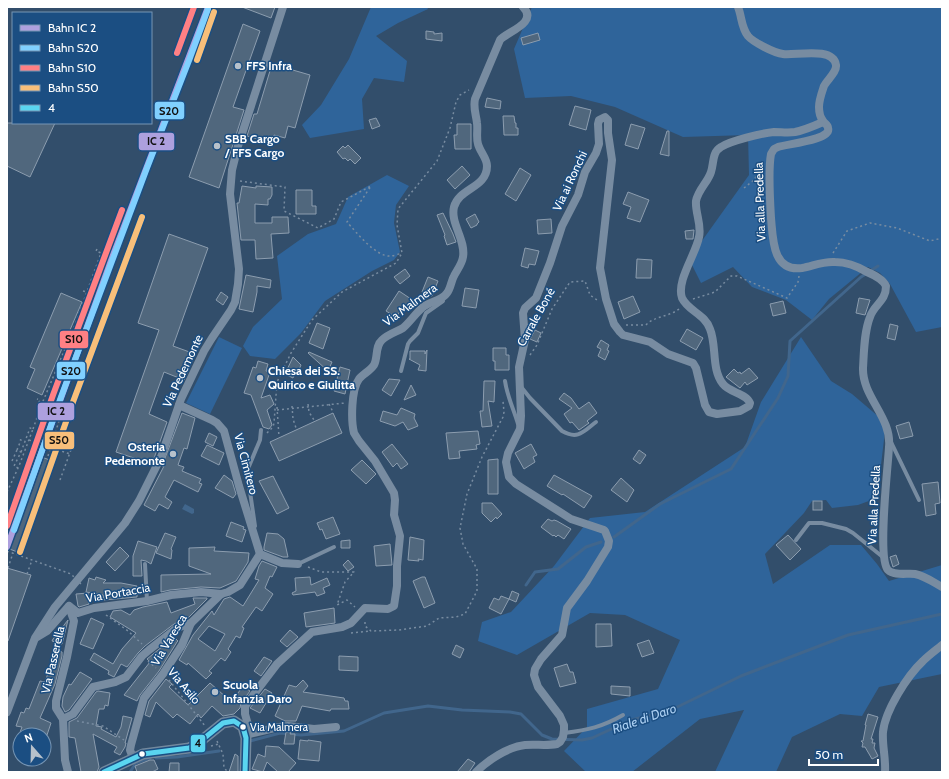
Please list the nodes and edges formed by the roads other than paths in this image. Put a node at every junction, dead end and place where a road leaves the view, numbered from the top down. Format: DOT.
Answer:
graph roads {
  1 [pos="283,7"];
  2 [pos="738,7"];
  3 [pos="526,8"];
  4 [pos="823,122"];
  5 [pos="442,297"];
  6 [pos="401,371"];
  7 [pos="505,381"];
  8 [pos="519,384"];
  9 [pos="179,405"];
  10 [pos="596,422"];
  11 [pos="520,429"];
  12 [pos="262,430"];
  13 [pos="890,440"];
  14 [pos="919,500"];
  15 [pos="255,540"];
  16 [pos="796,540"];
  17 [pos="334,547"];
  18 [pos="260,554"];
  19 [pos="884,558"];
  20 [pos="145,564"];
  21 [pos="298,564"];
  22 [pos="942,587"];
  23 [pos="221,594"];
  24 [pos="147,600"];
  25 [pos="69,606"];
  26 [pos="191,622"];
  27 [pos="35,638"];
  28 [pos="942,645"];
  29 [pos="7,712"];
  30 [pos="623,715"];
  31 [pos="63,719"];
  32 [pos="336,727"];
  33 [pos="562,737"];
  34 [pos="245,738"];
  35 [pos="133,758"];
  36 [pos="68,772"];
  37 [pos="104,772"];
  38 [pos="245,772"];
  39 [pos="476,772"];
  40 [pos="885,772"];
  1 -- 9 [label="street, Via Pedemonte"];
  2 -- 4 [label="street, Via alla Predella"];
  3 -- 5 [label="street, Via Malmera"];
  4 -- 8 [label="street, Via ai Ronchi"];
  4 -- 13 [label="street, Via alla Predella"];
  5 -- 6 [label="lane"];
  5 -- 34 [label="street, Via Malmera"];
  7 -- 11 [label="lane"];
  8 -- 10 [label="lane"];
  8 -- 11 [label="street, Via ai Ronchi"];
  9 -- 15 [label="street, Via Cimitero"];
  9 -- 27 [label="street, Via Pedemonte"];
  11 -- 33 [label="street, Via ai Ronchi"];
  12 -- 15 [label="lane"];
  13 -- 14 [label="lane"];
  13 -- 19 [label="street, Via alla Predella"];
  15 -- 18 [label="street, Via Cimitero"];
  16 -- 19 [label="lane"];
  17 -- 21 [label="lane"];
  18 -- 21 [label="street"];
  18 -- 23 [label="street, Via Varesca"];
  19 -- 22 [label="street, Via alla Predella"];
  20 -- 24 [label="lane"];
  23 -- 24 [label="street, Via Portaccia"];
  23 -- 26 [label="street, Via Varesca"];
  24 -- 25 [label="street, Via Portaccia"];
  25 -- 27 [label="street"];
  25 -- 31 [label="street, Via Passerella"];
  26 -- 31 [label="street"];
  26 -- 35 [label="street, Via Varesca"];
  27 -- 29 [label="street, Via Pedemonte"];
  28 -- 40 [label="street"];
  30 -- 33 [label="lane"];
  31 -- 36 [label="street"];
  32 -- 34 [label="street"];
  33 -- 39 [label="street"];
  34 -- 35 [label="street"];
  34 -- 38 [label="street"];
  35 -- 37 [label="street"];
}
